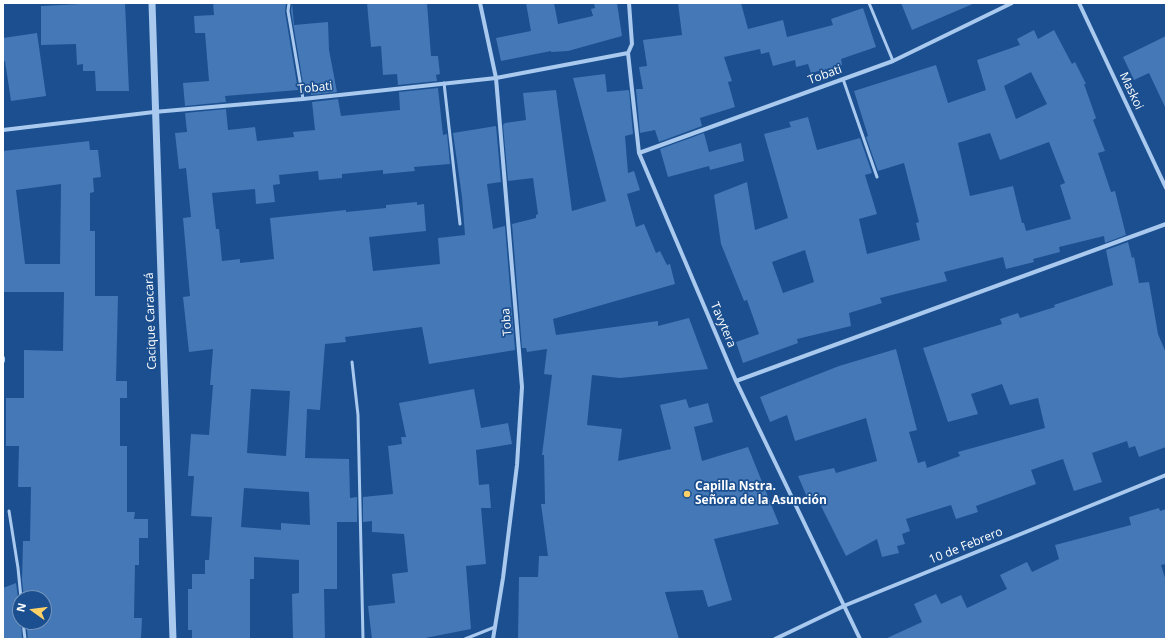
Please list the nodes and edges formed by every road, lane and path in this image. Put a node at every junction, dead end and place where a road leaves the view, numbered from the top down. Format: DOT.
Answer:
graph roads {
  1 [pos="152,3"];
  2 [pos="289,3"];
  3 [pos="480,3"];
  4 [pos="629,3"];
  5 [pos="869,3"];
  6 [pos="1012,3"];
  7 [pos="1079,3"];
  8 [pos="628,52"];
  9 [pos="892,61"];
  10 [pos="496,78"];
  11 [pos="843,79"];
  12 [pos="444,83"];
  13 [pos="303,99"];
  14 [pos="154,112"];
  15 [pos="3,130"];
  16 [pos="639,153"];
  17 [pos="877,177"];
  18 [pos="1166,188"];
  19 [pos="460,224"];
  20 [pos="1166,224"];
  21 [pos="352,362"];
  22 [pos="736,382"];
  23 [pos="1166,475"];
  24 [pos="9,511"];
  25 [pos="20,590"];
  26 [pos="846,605"];
  27 [pos="495,627"];
  28 [pos="172,639"];
  29 [pos="363,639"];
  30 [pos="465,639"];
  31 [pos="493,639"];
  32 [pos="775,639"];
  33 [pos="860,639"];
  1 -- 14 [label="street, Cacique Caracará"];
  2 -- 13 [label="lane"];
  3 -- 10 [label="street, Toba"];
  4 -- 8 [label="street, Tavytera"];
  5 -- 9 [label="lane"];
  6 -- 9 [label="street, Tobati"];
  7 -- 18 [label="street, Maskoi"];
  8 -- 10 [label="street, Tobati"];
  8 -- 16 [label="street, Tavytera"];
  9 -- 11 [label="street, Tobati"];
  10 -- 12 [label="street, Tobati"];
  10 -- 27 [label="street, Toba"];
  11 -- 16 [label="street, Tobati"];
  11 -- 17 [label="lane"];
  12 -- 13 [label="street, Tobati"];
  12 -- 19 [label="lane"];
  13 -- 14 [label="street, Tobati"];
  14 -- 15 [label="street, Tobati"];
  14 -- 28 [label="street, Cacique Caracará"];
  16 -- 22 [label="street, Tavytera"];
  20 -- 22 [label="street"];
  21 -- 29 [label="lane"];
  22 -- 26 [label="street, Tavytera"];
  23 -- 26 [label="street, 10 de Febrero"];
  24 -- 25 [label="lane"];
  26 -- 32 [label="street, 10 de Febrero"];
  26 -- 33 [label="street, Tavytera"];
  27 -- 30 [label="lane"];
  27 -- 31 [label="street, Toba"];
}
